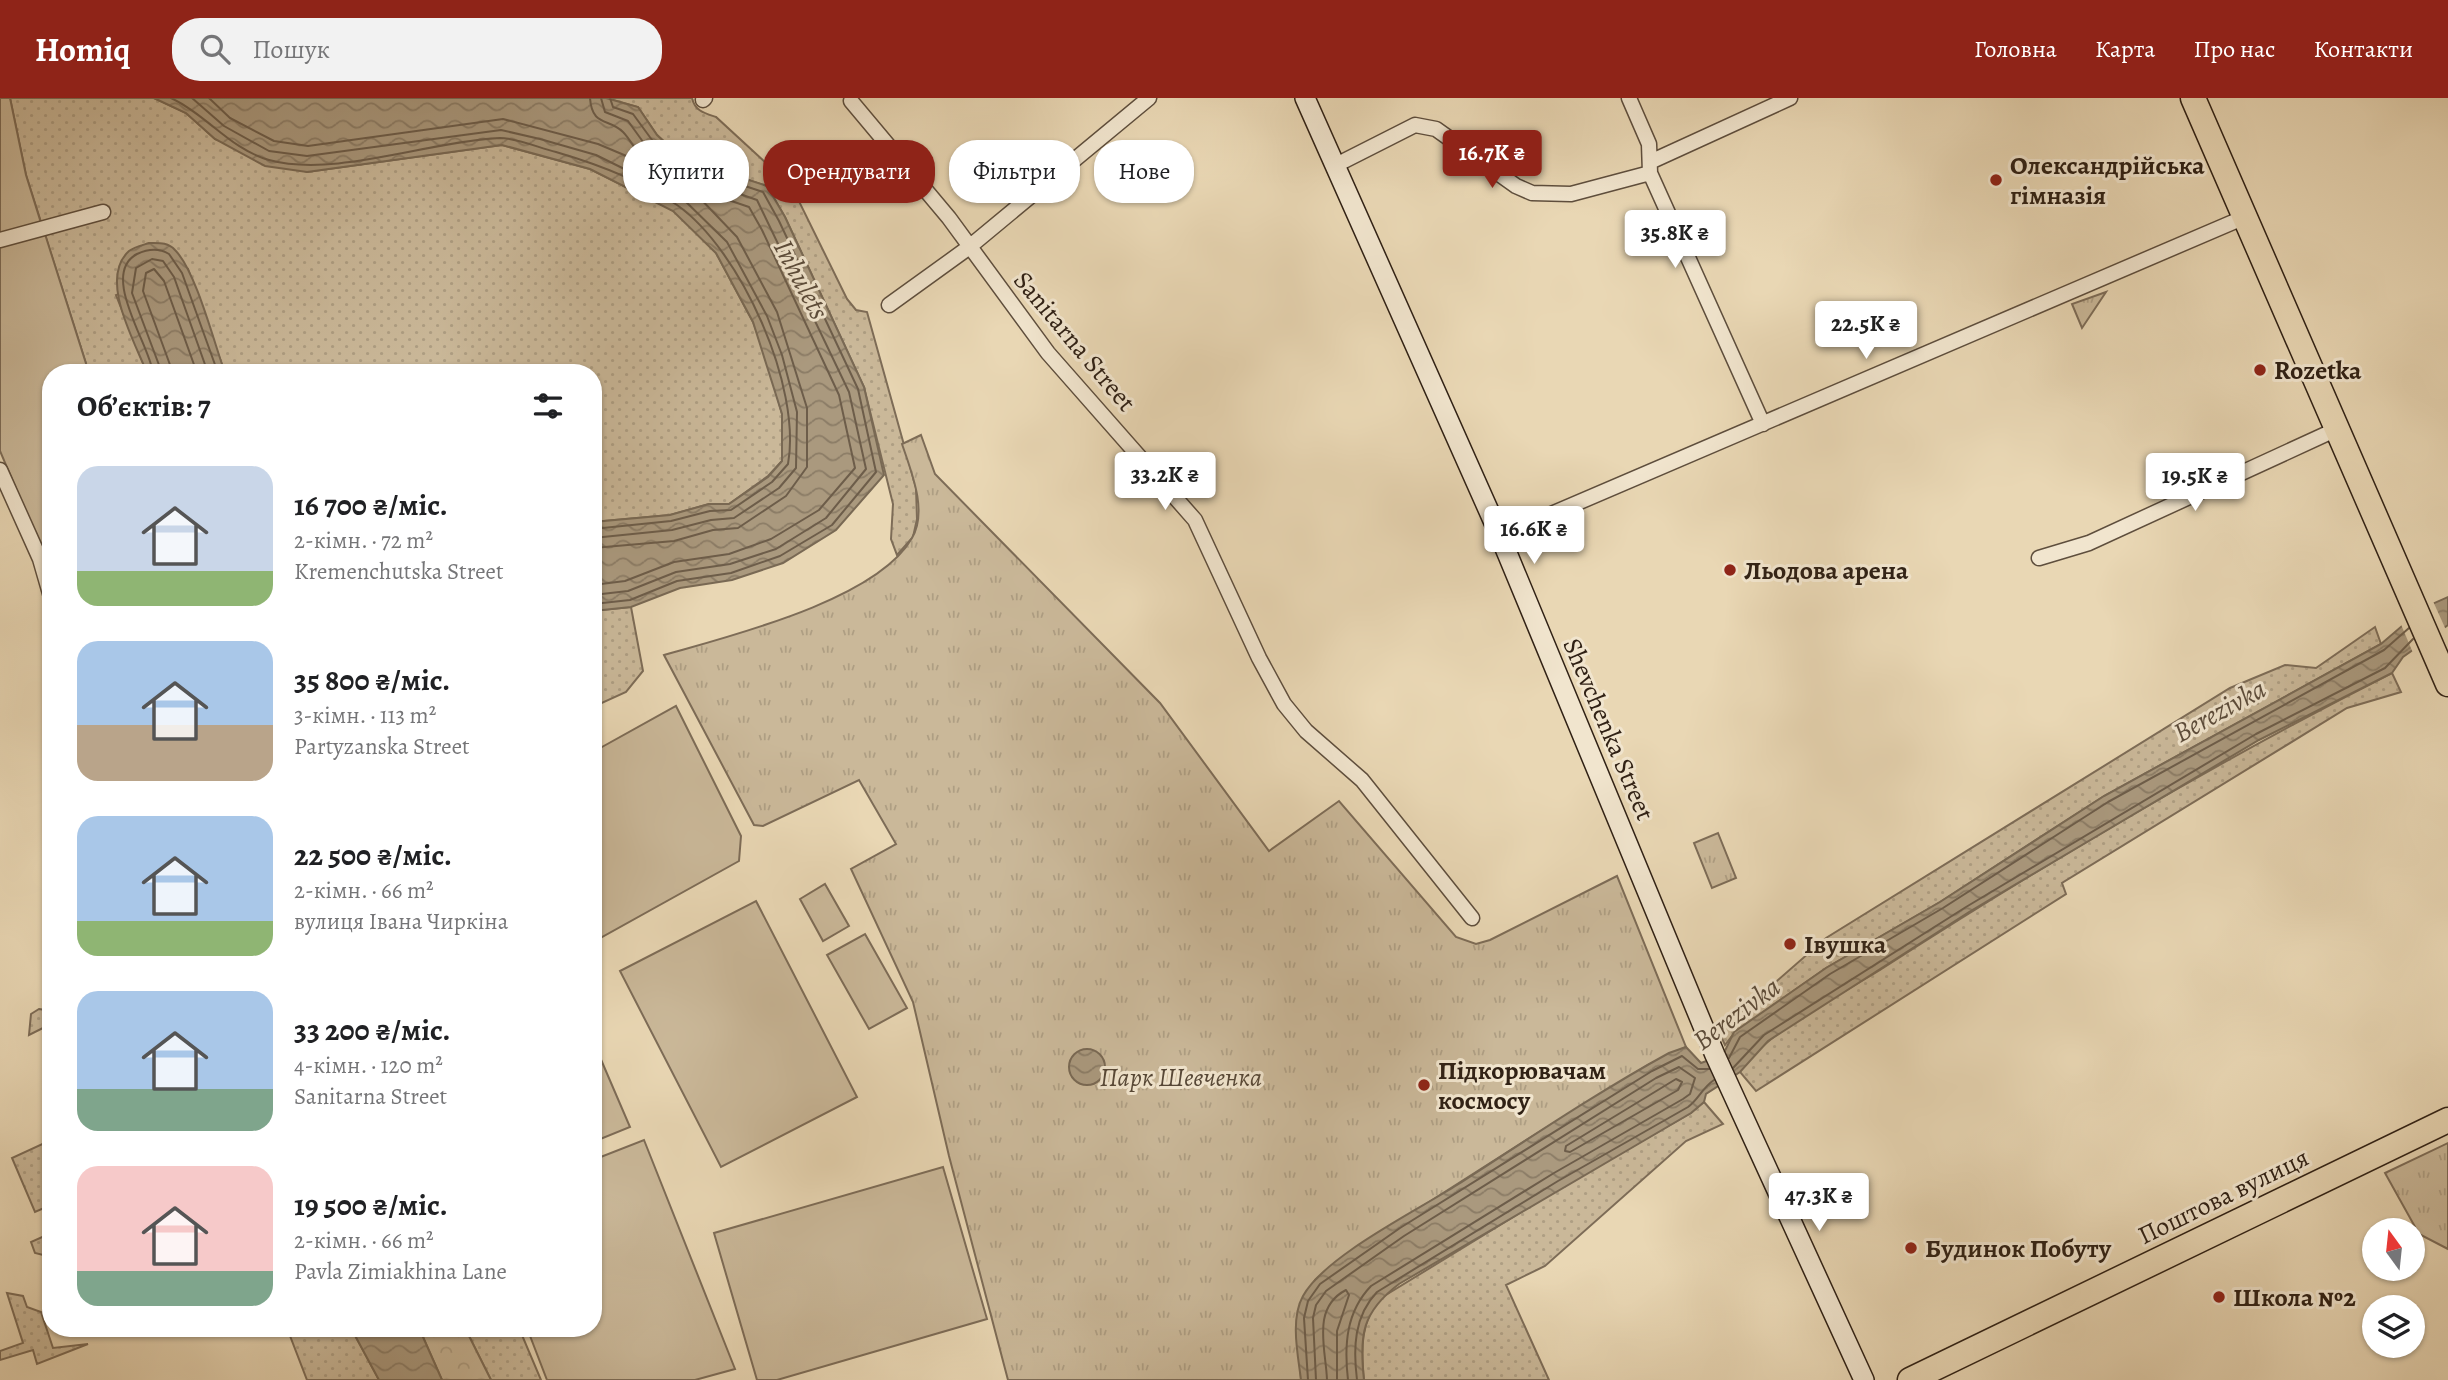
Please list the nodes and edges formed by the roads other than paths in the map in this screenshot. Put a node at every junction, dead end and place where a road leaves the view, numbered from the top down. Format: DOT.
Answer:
graph roads {
  1 [pos="1149,98"];
  2 [pos="1305,98"];
  3 [pos="1629,98"];
  4 [pos="1790,98"];
  5 [pos="2193,98"];
  6 [pos="852,101"];
  7 [pos="1336,165"];
  8 [pos="1650,167"];
  9 [pos="103,212"];
  10 [pos="2245,217"];
  11 [pos="0,240"];
  12 [pos="968,248"];
  13 [pos="889,305"];
  14 [pos="1763,424"];
  15 [pos="2337,429"];
  16 [pos="0,470"];
  17 [pos="1500,536"];
  18 [pos="2039,558"];
  19 [pos="42,566"];
  20 [pos="2446,680"];
  21 [pos="1472,918"];
  22 [pos="2448,1120"];
  23 [pos="1864,1380"];
  24 [pos="1910,1380"];
  1 -- 12 [label="street"];
  2 -- 7 [label="main road, Shevchenka Street"];
  3 -- 8 [label="street"];
  4 -- 8 [label="street"];
  5 -- 10 [label="highway"];
  6 -- 12 [label="street, Sanitarna Street"];
  7 -- 8 [label="street"];
  7 -- 17 [label="main road, Shevchenka Street"];
  8 -- 14 [label="street"];
  9 -- 11 [label="street"];
  10 -- 14 [label="street"];
  10 -- 15 [label="highway"];
  12 -- 13 [label="street"];
  12 -- 21 [label="street, Sanitarna Street"];
  14 -- 17 [label="street"];
  15 -- 18 [label="street"];
  15 -- 20 [label="highway"];
  16 -- 19 [label="street"];
  17 -- 23 [label="main road, Shevchenka Street"];
  22 -- 24 [label="highway, Поштова вулиця"];
}
